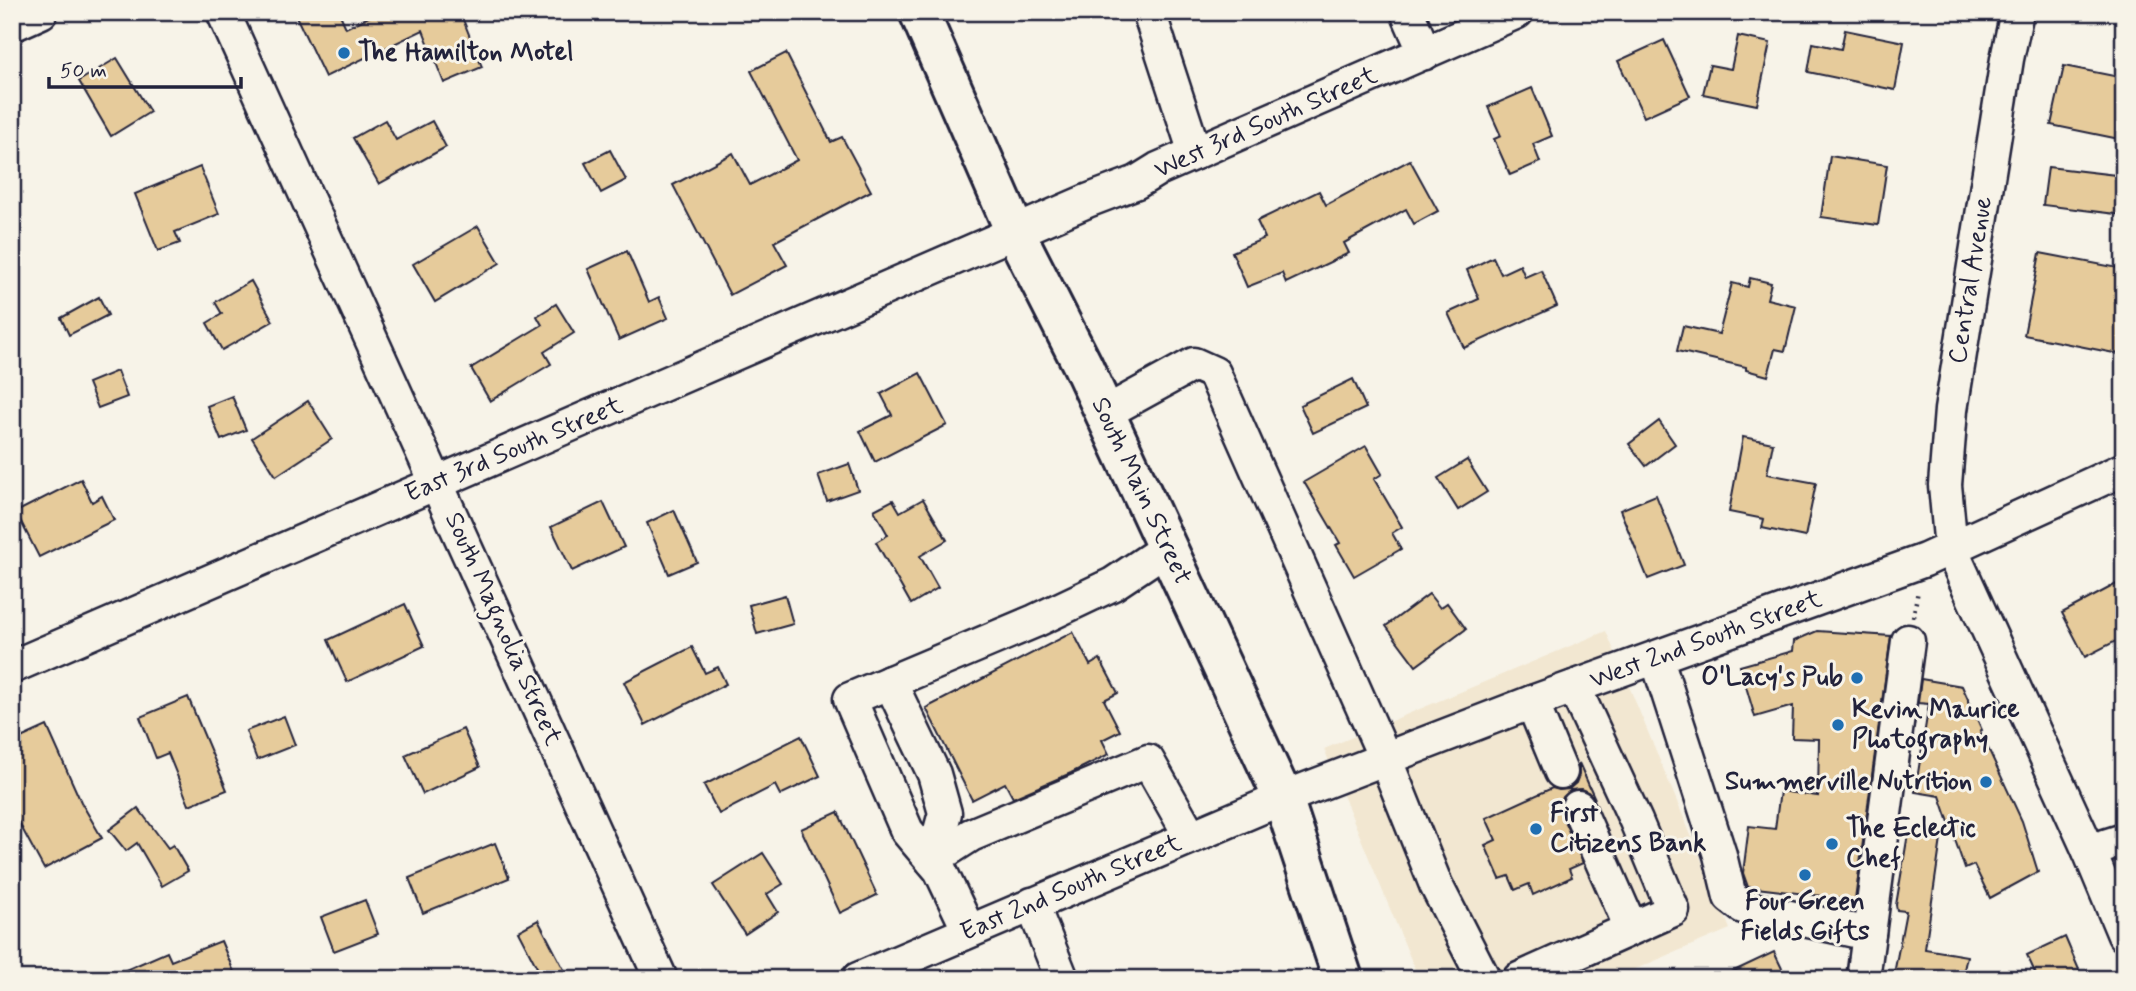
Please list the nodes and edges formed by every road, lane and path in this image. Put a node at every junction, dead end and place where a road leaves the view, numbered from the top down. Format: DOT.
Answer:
graph roads {
  1 [pos="41,12"];
  2 [pos="223,12"];
  3 [pos="919,12"];
  4 [pos="1149,12"];
  5 [pos="1407,12"];
  6 [pos="1517,12"];
  7 [pos="2017,12"];
  8 [pos="12,25"];
  9 [pos="1425,53"];
  10 [pos="1195,153"];
  11 [pos="1015,232"];
  12 [pos="1105,413"];
  13 [pos="2124,469"];
  14 [pos="437,483"];
  15 [pos="1167,548"];
  16 [pos="1938,554"];
  17 [pos="1908,641"];
  18 [pos="1657,659"];
  19 [pos="12,667"];
  20 [pos="890,682"];
  21 [pos="1574,687"];
  22 [pos="1532,702"];
  23 [pos="1385,758"];
  24 [pos="1560,772"];
  25 [pos="1283,798"];
  26 [pos="1578,807"];
  27 [pos="1636,821"];
  28 [pos="1191,837"];
  29 [pos="1591,840"];
  30 [pos="2124,840"];
  31 [pos="2089,852"];
  32 [pos="932,860"];
  33 [pos="1032,904"];
  34 [pos="1870,928"];
  35 [pos="1631,929"];
  36 [pos="969,931"];
  37 [pos="2124,935"];
  38 [pos="661,979"];
  39 [pos="858,979"];
  40 [pos="1062,979"];
  41 [pos="1343,979"];
  42 [pos="1483,979"];
  43 [pos="1519,979"];
  44 [pos="1863,979"];
  1 -- 8 [label="street"];
  2 -- 14 [label="street, South Magnolia Street"];
  3 -- 11 [label="main road, South Main Street"];
  4 -- 10 [label="street"];
  5 -- 9 [label="street"];
  6 -- 9 [label="street, West 3rd South Street"];
  7 -- 16 [label="street, Central Avenue"];
  9 -- 10 [label="street, West 3rd South Street"];
  10 -- 11 [label="street, West 3rd South Street"];
  11 -- 12 [label="main road, South Main Street"];
  11 -- 14 [label="street, East 3rd South Street"];
  12 -- 15 [label="main road, South Main Street"];
  12 -- 23 [label="street"];
  13 -- 16 [label="street, West 2nd South Street"];
  14 -- 19 [label="street, East 3rd South Street"];
  14 -- 38 [label="street, South Magnolia Street"];
  15 -- 20 [label="street"];
  15 -- 25 [label="main road, South Main Street"];
  16 -- 17 [label="path"];
  16 -- 18 [label="street, West 2nd South Street"];
  16 -- 31 [label="street, Central Avenue"];
  17 -- 34 [label="street"];
  18 -- 21 [label="street, West 2nd South Street"];
  18 -- 34 [label="street"];
  20 -- 32 [label="street"];
  20 -- 32 [label="street"];
  21 -- 22 [label="street, West 2nd South Street"];
  21 -- 27 [label="street"];
  22 -- 23 [label="street, West 2nd South Street"];
  22 -- 24 [label="street"];
  23 -- 25 [label="street, West 2nd South Street"];
  23 -- 42 [label="street"];
  25 -- 28 [label="street, East 2nd South Street"];
  25 -- 41 [label="main road, South Main Street"];
  26 -- 29 [label="street"];
  27 -- 29 [label="street"];
  27 -- 35 [label="street"];
  28 -- 32 [label="street"];
  28 -- 33 [label="street, East 2nd South Street"];
  29 -- 35 [label="street"];
  30 -- 31 [label="street"];
  31 -- 37 [label="street, Central Avenue"];
  32 -- 36 [label="street"];
  33 -- 36 [label="street, East 2nd South Street"];
  33 -- 40 [label="street"];
  34 -- 44 [label="street"];
  35 -- 43 [label="street"];
  36 -- 39 [label="street, East 2nd South Street"];
}
